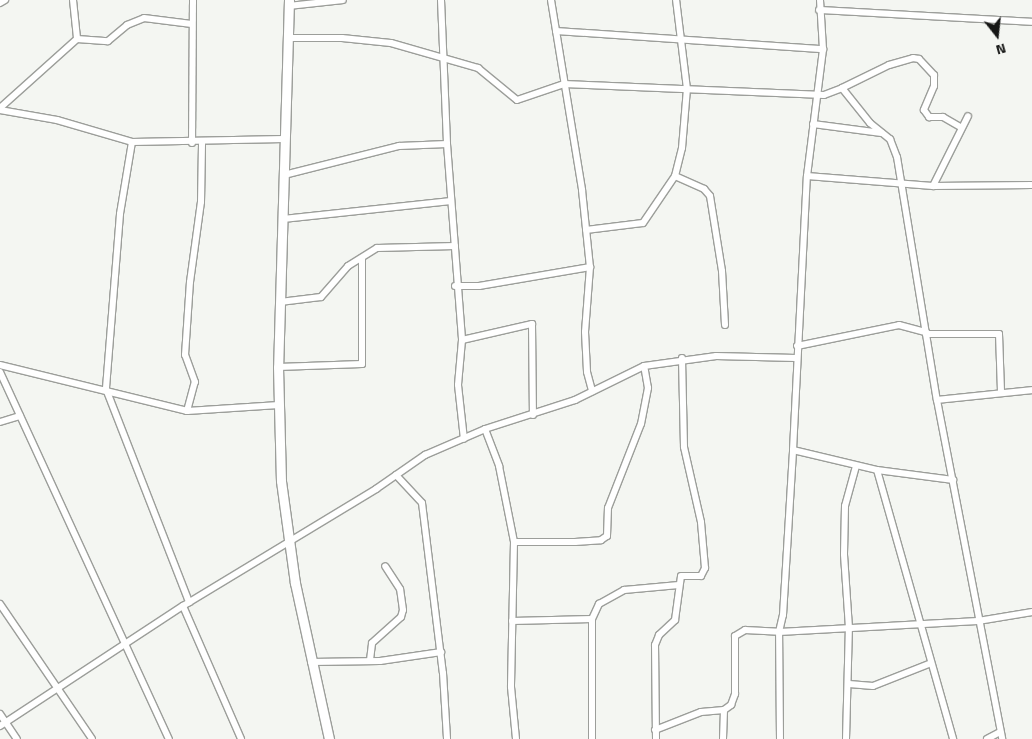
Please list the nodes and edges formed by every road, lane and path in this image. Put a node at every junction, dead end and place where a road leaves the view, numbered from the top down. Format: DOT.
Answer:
graph roads {
  1 [pos="5,0"];
  2 [pos="73,0"];
  3 [pos="193,0"];
  4 [pos="343,0"];
  5 [pos="441,0"];
  6 [pos="551,0"];
  7 [pos="676,0"];
  8 [pos="820,0"];
  9 [pos="0,3"];
  10 [pos="289,3"];
  11 [pos="819,10"];
  12 [pos="1032,22"];
  13 [pos="192,24"];
  14 [pos="556,31"];
  15 [pos="287,38"];
  16 [pos="683,38"];
  17 [pos="77,39"];
  18 [pos="823,49"];
  19 [pos="443,58"];
  20 [pos="564,84"];
  21 [pos="842,88"];
  22 [pos="687,89"];
  23 [pos="818,95"];
  24 [pos="0,109"];
  25 [pos="968,116"];
  26 [pos="813,124"];
  27 [pos="960,127"];
  28 [pos="881,133"];
  29 [pos="284,139"];
  30 [pos="132,142"];
  31 [pos="192,143"];
  32 [pos="202,143"];
  33 [pos="446,144"];
  34 [pos="284,175"];
  35 [pos="675,176"];
  36 [pos="807,176"];
  37 [pos="902,183"];
  38 [pos="1032,185"];
  39 [pos="933,186"];
  40 [pos="451,201"];
  41 [pos="283,219"];
  42 [pos="586,230"];
  43 [pos="455,246"];
  44 [pos="362,258"];
  45 [pos="590,267"];
  46 [pos="456,286"];
  47 [pos="280,302"];
  48 [pos="725,325"];
  49 [pos="926,333"];
  50 [pos="462,340"];
  51 [pos="797,346"];
  52 [pos="682,358"];
  53 [pos="796,358"];
  54 [pos="0,365"];
  55 [pos="644,366"];
  56 [pos="278,367"];
  57 [pos="0,372"];
  58 [pos="106,390"];
  59 [pos="1032,390"];
  60 [pos="592,391"];
  61 [pos="1001,392"];
  62 [pos="937,400"];
  63 [pos="280,406"];
  64 [pos="187,411"];
  65 [pos="20,416"];
  66 [pos="533,416"];
  67 [pos="0,422"];
  68 [pos="485,429"];
  69 [pos="464,439"];
  70 [pos="793,450"];
  71 [pos="856,466"];
  72 [pos="877,470"];
  73 [pos="396,475"];
  74 [pos="953,480"];
  75 [pos="288,541"];
  76 [pos="514,542"];
  77 [pos="384,566"];
  78 [pos="679,585"];
  79 [pos="189,602"];
  80 [pos="0,604"];
  81 [pos="183,606"];
  82 [pos="1032,612"];
  83 [pos="592,619"];
  84 [pos="512,621"];
  85 [pos="978,621"];
  86 [pos="921,624"];
  87 [pos="849,628"];
  88 [pos="779,632"];
  89 [pos="124,645"];
  90 [pos="441,652"];
  91 [pos="370,660"];
  92 [pos="311,662"];
  93 [pos="930,663"];
  94 [pos="849,684"];
  95 [pos="56,690"];
  96 [pos="724,710"];
  97 [pos="0,714"];
  98 [pos="3,724"];
  99 [pos="655,730"];
  100 [pos="1001,735"];
  101 [pos="17,739"];
  102 [pos="92,739"];
  103 [pos="169,739"];
  104 [pos="241,739"];
  105 [pos="329,739"];
  106 [pos="447,739"];
  107 [pos="516,739"];
  108 [pos="592,739"];
  109 [pos="656,739"];
  110 [pos="723,739"];
  111 [pos="780,739"];
  112 [pos="846,739"];
  113 [pos="953,739"];
  114 [pos="987,739"];
  1 -- 9 [label="street"];
  2 -- 17 [label="street"];
  3 -- 13 [label="street"];
  4 -- 10 [label="street"];
  5 -- 19 [label="street"];
  6 -- 14 [label="street"];
  7 -- 16 [label="street"];
  8 -- 11 [label="street"];
  10 -- 15 [label="street"];
  11 -- 12 [label="street"];
  11 -- 18 [label="street"];
  13 -- 17 [label="street"];
  13 -- 31 [label="street"];
  14 -- 16 [label="street"];
  14 -- 20 [label="street"];
  15 -- 19 [label="street"];
  15 -- 29 [label="street"];
  16 -- 18 [label="street"];
  16 -- 22 [label="street"];
  17 -- 24 [label="street"];
  18 -- 23 [label="street"];
  19 -- 20 [label="street"];
  19 -- 33 [label="street"];
  20 -- 22 [label="street"];
  20 -- 42 [label="street"];
  21 -- 23 [label="street"];
  21 -- 27 [label="street"];
  21 -- 28 [label="street"];
  22 -- 23 [label="street"];
  22 -- 35 [label="street"];
  23 -- 26 [label="street"];
  24 -- 30 [label="street"];
  25 -- 27 [label="street"];
  26 -- 28 [label="street"];
  26 -- 36 [label="street"];
  27 -- 39 [label="street"];
  28 -- 37 [label="street"];
  29 -- 32 [label="street"];
  29 -- 34 [label="street"];
  30 -- 31 [label="street"];
  30 -- 58 [label="street"];
  31 -- 32 [label="street"];
  32 -- 64 [label="street"];
  33 -- 34 [label="street"];
  33 -- 40 [label="street"];
  34 -- 41 [label="street"];
  35 -- 42 [label="street"];
  35 -- 48 [label="street"];
  36 -- 37 [label="street"];
  36 -- 51 [label="street"];
  37 -- 39 [label="street"];
  37 -- 49 [label="street"];
  38 -- 39 [label="street"];
  40 -- 41 [label="street"];
  40 -- 43 [label="street"];
  41 -- 47 [label="street"];
  42 -- 45 [label="street"];
  43 -- 44 [label="street"];
  43 -- 46 [label="street"];
  44 -- 47 [label="street"];
  44 -- 56 [label="street"];
  45 -- 46 [label="street"];
  45 -- 60 [label="street"];
  46 -- 50 [label="street"];
  47 -- 56 [label="street"];
  49 -- 51 [label="street"];
  49 -- 61 [label="street"];
  49 -- 62 [label="street"];
  50 -- 66 [label="street"];
  50 -- 69 [label="street"];
  51 -- 53 [label="street"];
  52 -- 53 [label="street"];
  52 -- 55 [label="street"];
  52 -- 78 [label="street"];
  53 -- 70 [label="street"];
  54 -- 58 [label="street"];
  55 -- 60 [label="street"];
  55 -- 76 [label="street"];
  56 -- 63 [label="street"];
  57 -- 65 [label="street"];
  58 -- 64 [label="street"];
  58 -- 79 [label="street"];
  59 -- 61 [label="street"];
  60 -- 66 [label="street"];
  61 -- 62 [label="street"];
  62 -- 74 [label="street"];
  63 -- 64 [label="street"];
  63 -- 75 [label="street"];
  65 -- 67 [label="street"];
  65 -- 89 [label="street"];
  66 -- 68 [label="street"];
  68 -- 69 [label="street"];
  68 -- 76 [label="street"];
  69 -- 73 [label="street"];
  70 -- 71 [label="street"];
  70 -- 88 [label="street"];
  71 -- 72 [label="street"];
  71 -- 87 [label="street"];
  72 -- 74 [label="street"];
  72 -- 86 [label="street"];
  73 -- 75 [label="street"];
  73 -- 90 [label="street"];
  74 -- 85 [label="street"];
  75 -- 79 [label="street"];
  75 -- 92 [label="street"];
  76 -- 84 [label="street"];
  77 -- 91 [label="street"];
  78 -- 83 [label="street"];
  78 -- 99 [label="street"];
  79 -- 81 [label="street"];
  80 -- 95 [label="street"];
  81 -- 89 [label="street"];
  81 -- 104 [label="street"];
  82 -- 85 [label="street"];
  83 -- 84 [label="street"];
  83 -- 108 [label="street"];
  84 -- 107 [label="street"];
  85 -- 86 [label="street"];
  85 -- 100 [label="street"];
  86 -- 87 [label="street"];
  86 -- 93 [label="street"];
  87 -- 88 [label="street"];
  87 -- 94 [label="street"];
  88 -- 96 [label="street"];
  88 -- 111 [label="street"];
  89 -- 95 [label="street"];
  89 -- 103 [label="street"];
  90 -- 91 [label="street"];
  90 -- 106 [label="street"];
  91 -- 92 [label="street"];
  92 -- 105 [label="street"];
  93 -- 94 [label="street"];
  93 -- 113 [label="street"];
  94 -- 112 [label="street"];
  95 -- 98 [label="street"];
  95 -- 102 [label="street"];
  96 -- 99 [label="street"];
  96 -- 110 [label="street"];
  97 -- 98 [label="street"];
  98 -- 101 [label="street"];
  99 -- 109 [label="street"];
  100 -- 114 [label="street"];
}
